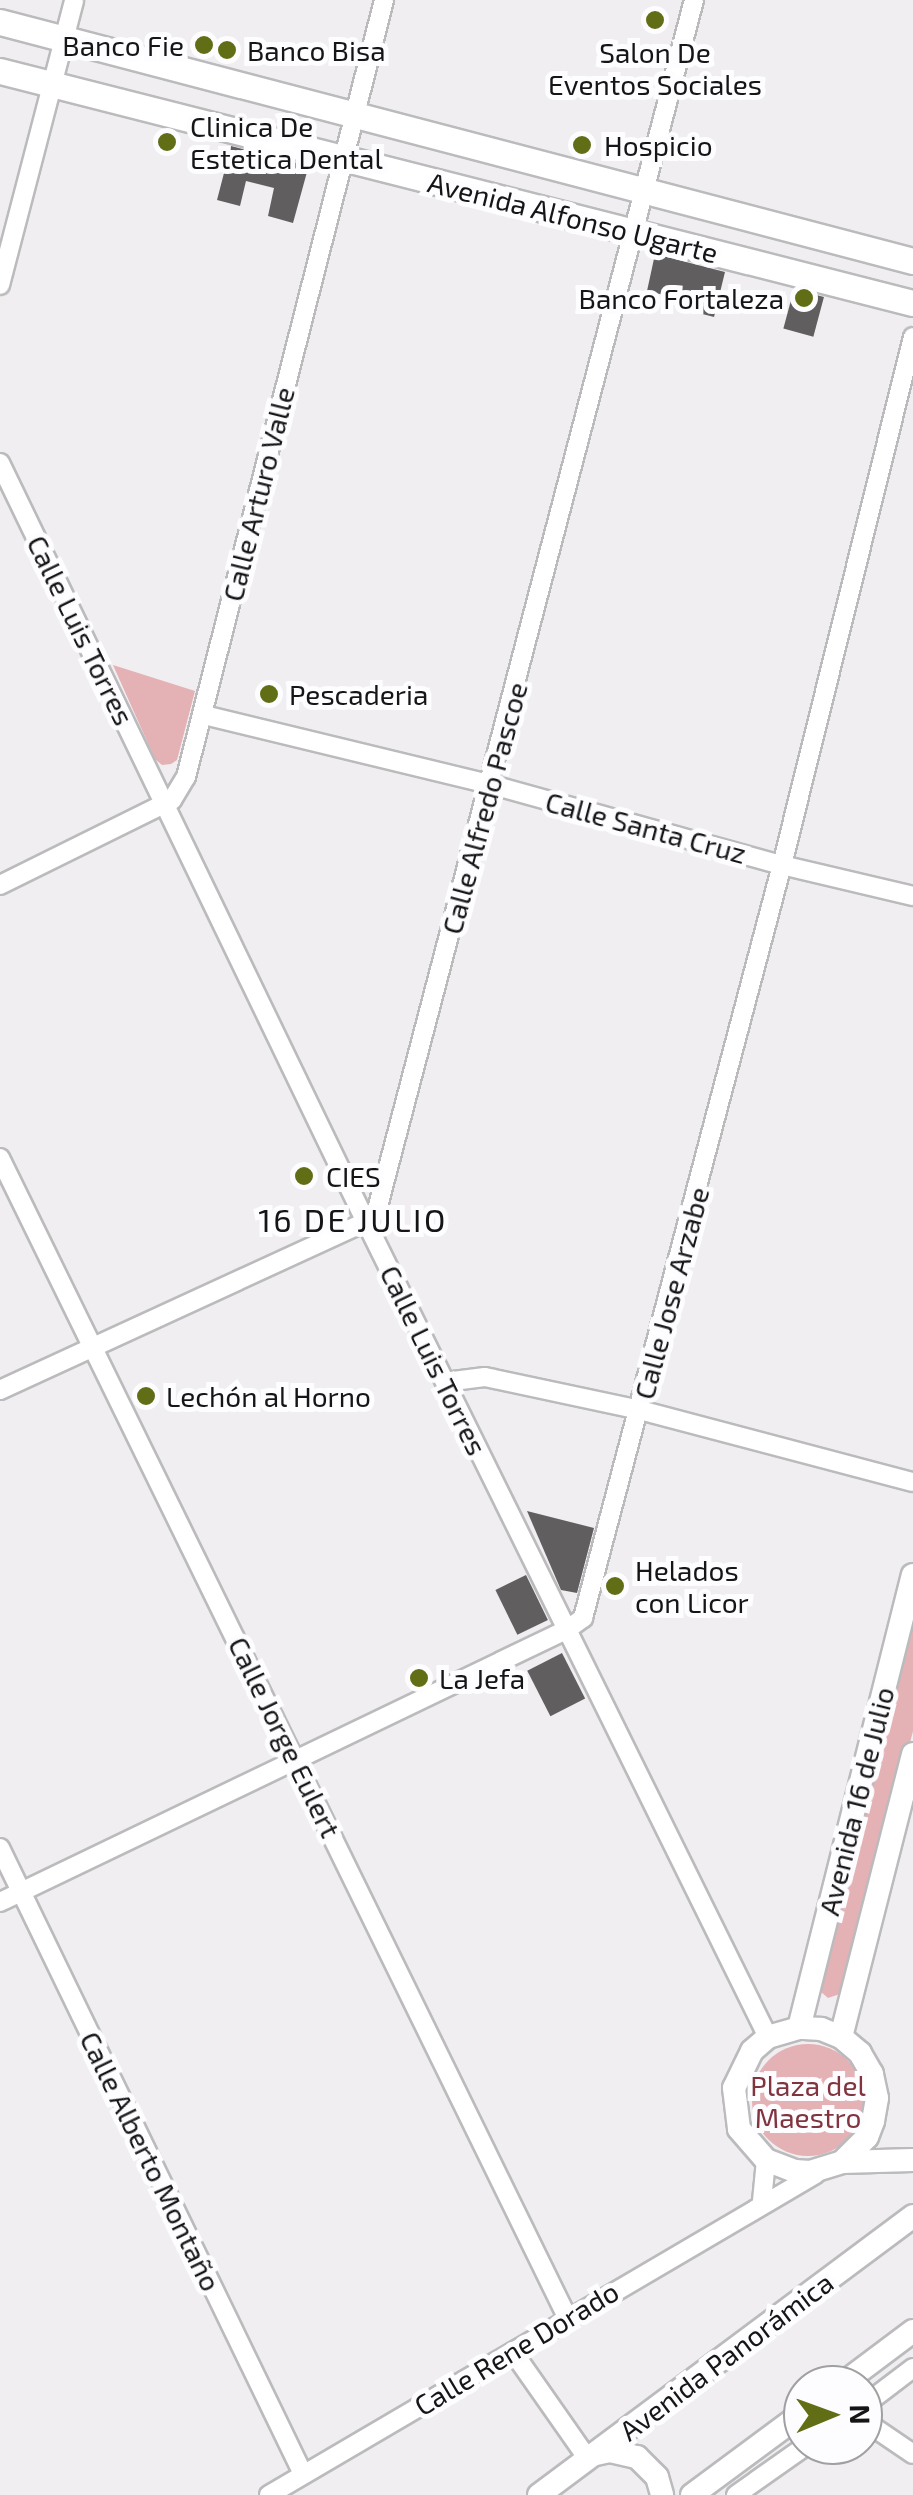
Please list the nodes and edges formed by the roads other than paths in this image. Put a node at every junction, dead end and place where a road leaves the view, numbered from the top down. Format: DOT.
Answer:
graph roads {
  1 [pos="74,0"];
  2 [pos="384,0"];
  3 [pos="694,0"];
  4 [pos="0,22"];
  5 [pos="64,38"];
  6 [pos="0,70"];
  7 [pos="52,84"];
  8 [pos="353,117"];
  9 [pos="341,158"];
  10 [pos="645,191"];
  11 [pos="635,232"];
  12 [pos="913,261"];
  13 [pos="0,284"];
  14 [pos="913,304"];
  15 [pos="913,338"];
  16 [pos="0,464"];
  17 [pos="204,715"];
  18 [pos="490,784"];
  19 [pos="166,803"];
  20 [pos="782,865"];
  21 [pos="0,884"];
  22 [pos="913,896"];
  23 [pos="0,1158"];
  24 [pos="366,1222"];
  25 [pos="92,1348"];
  26 [pos="445,1382"];
  27 [pos="0,1390"];
  28 [pos="640,1410"];
  29 [pos="913,1482"];
  30 [pos="913,1575"];
  31 [pos="568,1629"];
  32 [pos="913,1754"];
  33 [pos="297,1761"];
  34 [pos="0,1848"];
  35 [pos="21,1892"];
  36 [pos="0,1902"];
  37 [pos="799,2028"];
  38 [pos="842,2037"];
  39 [pos="768,2038"];
  40 [pos="874,2121"];
  41 [pos="907,2159"];
  42 [pos="766,2160"];
  43 [pos="834,2165"];
  44 [pos="762,2202"];
  45 [pos="913,2216"];
  46 [pos="567,2317"];
  47 [pos="913,2331"];
  48 [pos="513,2352"];
  49 [pos="867,2365"];
  50 [pos="913,2368"];
  51 [pos="883,2391"];
  52 [pos="783,2428"];
  53 [pos="883,2434"];
  54 [pos="913,2454"];
  55 [pos="587,2460"];
  56 [pos="734,2464"];
  57 [pos="783,2465"];
  58 [pos="303,2474"];
  59 [pos="748,2492"];
  60 [pos="269,2495"];
  61 [pos="539,2495"];
  62 [pos="564,2495"];
  63 [pos="662,2495"];
  64 [pos="692,2495"];
  1 -- 5 [label="street"];
  2 -- 8 [label="street, Calle Arturo Valle"];
  3 -- 10 [label="street, Calle Alfredo Pascoe"];
  4 -- 5 [label="main road, Avenida Alfonso Ugarte"];
  5 -- 7 [label="street"];
  5 -- 8 [label="main road, Avenida Alfonso Ugarte"];
  6 -- 7 [label="main road, Avenida Alfonso Ugarte"];
  7 -- 9 [label="main road, Avenida Alfonso Ugarte"];
  7 -- 13 [label="street"];
  8 -- 9 [label="street, Calle Arturo Valle"];
  8 -- 10 [label="main road, Avenida Alfonso Ugarte"];
  9 -- 11 [label="main road, Avenida Alfonso Ugarte"];
  9 -- 17 [label="street, Calle Arturo Valle"];
  10 -- 11 [label="street, Calle Alfredo Pascoe"];
  10 -- 12 [label="main road, Avenida Alfonso Ugarte"];
  11 -- 14 [label="main road, Avenida Alfonso Ugarte"];
  11 -- 18 [label="street, Calle Alfredo Pascoe"];
  15 -- 20 [label="street, Calle Jose Arzabe"];
  16 -- 19 [label="street, Calle Luis Torres"];
  17 -- 18 [label="street, Calle Santa Cruz"];
  17 -- 19 [label="street, Calle Arturo Valle"];
  18 -- 20 [label="street, Calle Santa Cruz"];
  18 -- 24 [label="street, Calle Alfredo Pascoe"];
  19 -- 21 [label="street"];
  19 -- 24 [label="street, Calle Luis Torres"];
  20 -- 22 [label="street, Calle Santa Cruz"];
  20 -- 28 [label="street, Calle Jose Arzabe"];
  23 -- 25 [label="street, Calle Jorge Eulert"];
  24 -- 25 [label="street"];
  24 -- 26 [label="street, Calle Luis Torres"];
  25 -- 27 [label="street"];
  25 -- 33 [label="street, Calle Jorge Eulert"];
  26 -- 28 [label="street"];
  26 -- 31 [label="street, Calle Luis Torres"];
  28 -- 29 [label="street"];
  28 -- 31 [label="street, Calle Jose Arzabe"];
  30 -- 37 [label="street, Avenida 16 de Julio"];
  31 -- 33 [label="street"];
  31 -- 39 [label="street, Calle Luis Torres"];
  32 -- 38 [label="street, Avenida 16 de Julio"];
  33 -- 35 [label="street"];
  33 -- 46 [label="street, Calle Jorge Eulert"];
  34 -- 35 [label="street, Calle Alberto Montaño"];
  35 -- 36 [label="street"];
  35 -- 58 [label="street, Calle Alberto Montaño"];
  37 -- 38 [label="street"];
  37 -- 39 [label="street"];
  38 -- 40 [label="street"];
  39 -- 42 [label="street"];
  40 -- 41 [label="street"];
  40 -- 43 [label="street"];
  41 -- 43 [label="street"];
  42 -- 43 [label="street"];
  42 -- 44 [label="street"];
  43 -- 44 [label="street, Calle Rene Dorado"];
  44 -- 46 [label="street, Calle Rene Dorado"];
  45 -- 55 [label="street, Avenida Panorámica"];
  46 -- 48 [label="street, Calle Rene Dorado"];
  47 -- 49 [label="street"];
  48 -- 55 [label="street"];
  48 -- 58 [label="street, Calle Rene Dorado"];
  50 -- 51 [label="street"];
  52 -- 56 [label="street"];
  53 -- 54 [label="street"];
  55 -- 61 [label="street, Avenida Panorámica"];
  55 -- 62 [label="street"];
  55 -- 63 [label="street"];
  56 -- 59 [label="street"];
  56 -- 64 [label="street"];
  57 -- 59 [label="street"];
  58 -- 60 [label="street, Calle Rene Dorado"];
}
